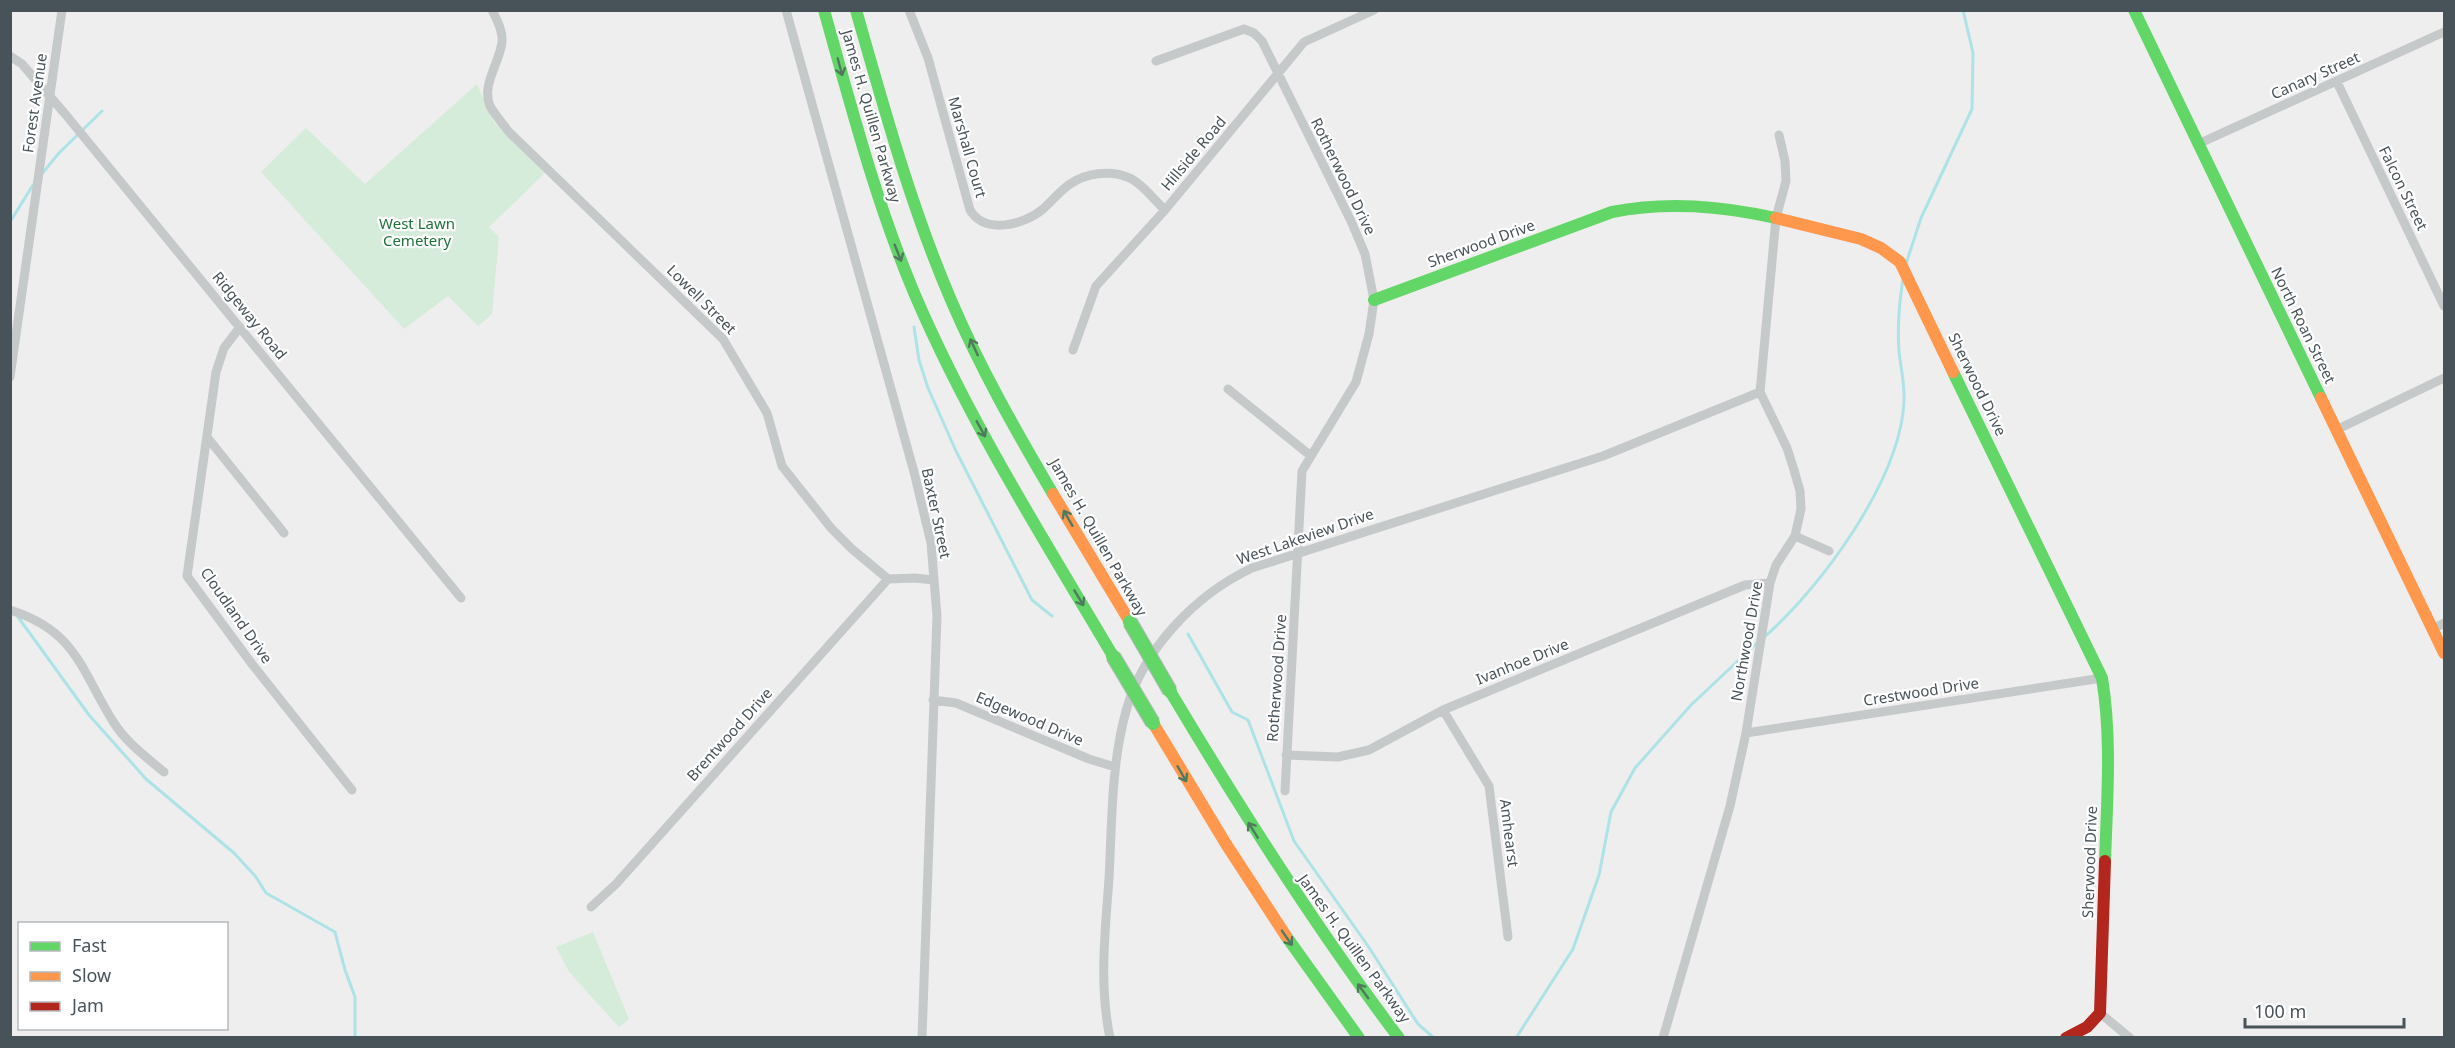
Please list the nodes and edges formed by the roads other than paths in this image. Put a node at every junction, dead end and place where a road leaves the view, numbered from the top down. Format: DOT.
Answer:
graph roads {
  1 [pos="62,10"];
  2 [pos="492,10"];
  3 [pos="786,10"];
  4 [pos="824,10"];
  5 [pos="856,10"];
  6 [pos="909,10"];
  7 [pos="1374,10"];
  8 [pos="2134,10"];
  9 [pos="2445,32"];
  10 [pos="10,56"];
  11 [pos="1156,61"];
  12 [pos="1278,76"];
  13 [pos="2337,82"];
  14 [pos="50,98"];
  15 [pos="1779,135"];
  16 [pos="2198,144"];
  17 [pos="1165,210"];
  18 [pos="1776,218"];
  19 [pos="1374,300"];
  20 [pos="2445,306"];
  21 [pos="240,327"];
  22 [pos="1073,350"];
  23 [pos="10,377"];
  24 [pos="2442,381"];
  25 [pos="1228,388"];
  26 [pos="1760,392"];
  27 [pos="2336,430"];
  28 [pos="207,437"];
  29 [pos="1311,456"];
  30 [pos="284,533"];
  31 [pos="1795,536"];
  32 [pos="1299,551"];
  33 [pos="1829,551"];
  34 [pos="888,579"];
  35 [pos="934,580"];
  36 [pos="1770,583"];
  37 [pos="461,598"];
  38 [pos="10,610"];
  39 [pos="2439,626"];
  40 [pos="2445,653"];
  41 [pos="2102,678"];
  42 [pos="933,700"];
  43 [pos="1443,710"];
  44 [pos="1746,733"];
  45 [pos="1286,755"];
  46 [pos="1115,767"];
  47 [pos="164,772"];
  48 [pos="352,790"];
  49 [pos="1285,791"];
  50 [pos="591,907"];
  51 [pos="1508,937"];
  52 [pos="2100,1013"];
  53 [pos="922,1038"];
  54 [pos="1110,1038"];
  55 [pos="1359,1038"];
  56 [pos="1399,1038"];
  57 [pos="1663,1038"];
  58 [pos="2066,1038"];
  59 [pos="2130,1038"];
  1 -- 14 [label="street, Forest Avenue"];
  2 -- 34 [label="street, Lowell Street"];
  3 -- 35 [label="street, Baxter Street"];
  4 -- 55 [label="main road, James H. Quillen Parkway, one-way, bridge"];
  56 -- 5 [label="main road, James H. Quillen Parkway, one-way, bridge"];
  6 -- 17 [label="street, Marshall Court"];
  7 -- 12 [label="street, Hillside Road"];
  8 -- 16 [label="main road, North Roan Street"];
  9 -- 13 [label="street, Canary Street"];
  10 -- 14 [label="street, Ridgeway Road"];
  11 -- 12 [label="street, Rotherwood Drive"];
  12 -- 17 [label="street, Hillside Road"];
  12 -- 19 [label="street, Rotherwood Drive"];
  13 -- 16 [label="street, Canary Street"];
  13 -- 20 [label="street, Falcon Street"];
  14 -- 21 [label="street, Ridgeway Road"];
  14 -- 23 [label="street, Forest Avenue"];
  15 -- 18 [label="street"];
  16 -- 27 [label="main road, North Roan Street"];
  17 -- 22 [label="street, Hillside Road"];
  18 -- 19 [label="main road, Sherwood Drive"];
  18 -- 26 [label="street"];
  18 -- 41 [label="main road, Sherwood Drive"];
  19 -- 29 [label="street, Rotherwood Drive"];
  21 -- 28 [label="street, Cloudland Drive"];
  21 -- 37 [label="street, Ridgeway Road"];
  24 -- 27 [label="street"];
  25 -- 29 [label="street"];
  26 -- 31 [label="street, Northwood Drive"];
  26 -- 32 [label="street, West Lakeview Drive"];
  27 -- 39 [label="main road, North Roan Street"];
  28 -- 30 [label="street"];
  28 -- 48 [label="street, Cloudland Drive"];
  29 -- 32 [label="street, Rotherwood Drive"];
  31 -- 33 [label="street"];
  31 -- 36 [label="street, Northwood Drive"];
  32 -- 45 [label="street, Rotherwood Drive"];
  32 -- 46 [label="street, West Lakeview Drive"];
  34 -- 35 [label="street"];
  34 -- 50 [label="street, Brentwood Drive"];
  35 -- 42 [label="street, Baxter Street"];
  36 -- 43 [label="street, Ivanhoe Drive"];
  36 -- 44 [label="street, Northwood Drive"];
  38 -- 47 [label="street"];
  39 -- 40 [label="main road, North Roan Street"];
  41 -- 44 [label="street, Crestwood Drive"];
  41 -- 52 [label="main road, Sherwood Drive"];
  42 -- 46 [label="street, Edgewood Drive"];
  42 -- 53 [label="street, Baxter Street"];
  43 -- 45 [label="street, Ivanhoe Drive"];
  43 -- 51 [label="street, Amhearst"];
  44 -- 57 [label="street, Northwood Drive"];
  45 -- 49 [label="street, Rotherwood Drive"];
  46 -- 54 [label="street, West Lakeview Drive"];
  52 -- 58 [label="main road"];
  52 -- 59 [label="street"];
}
